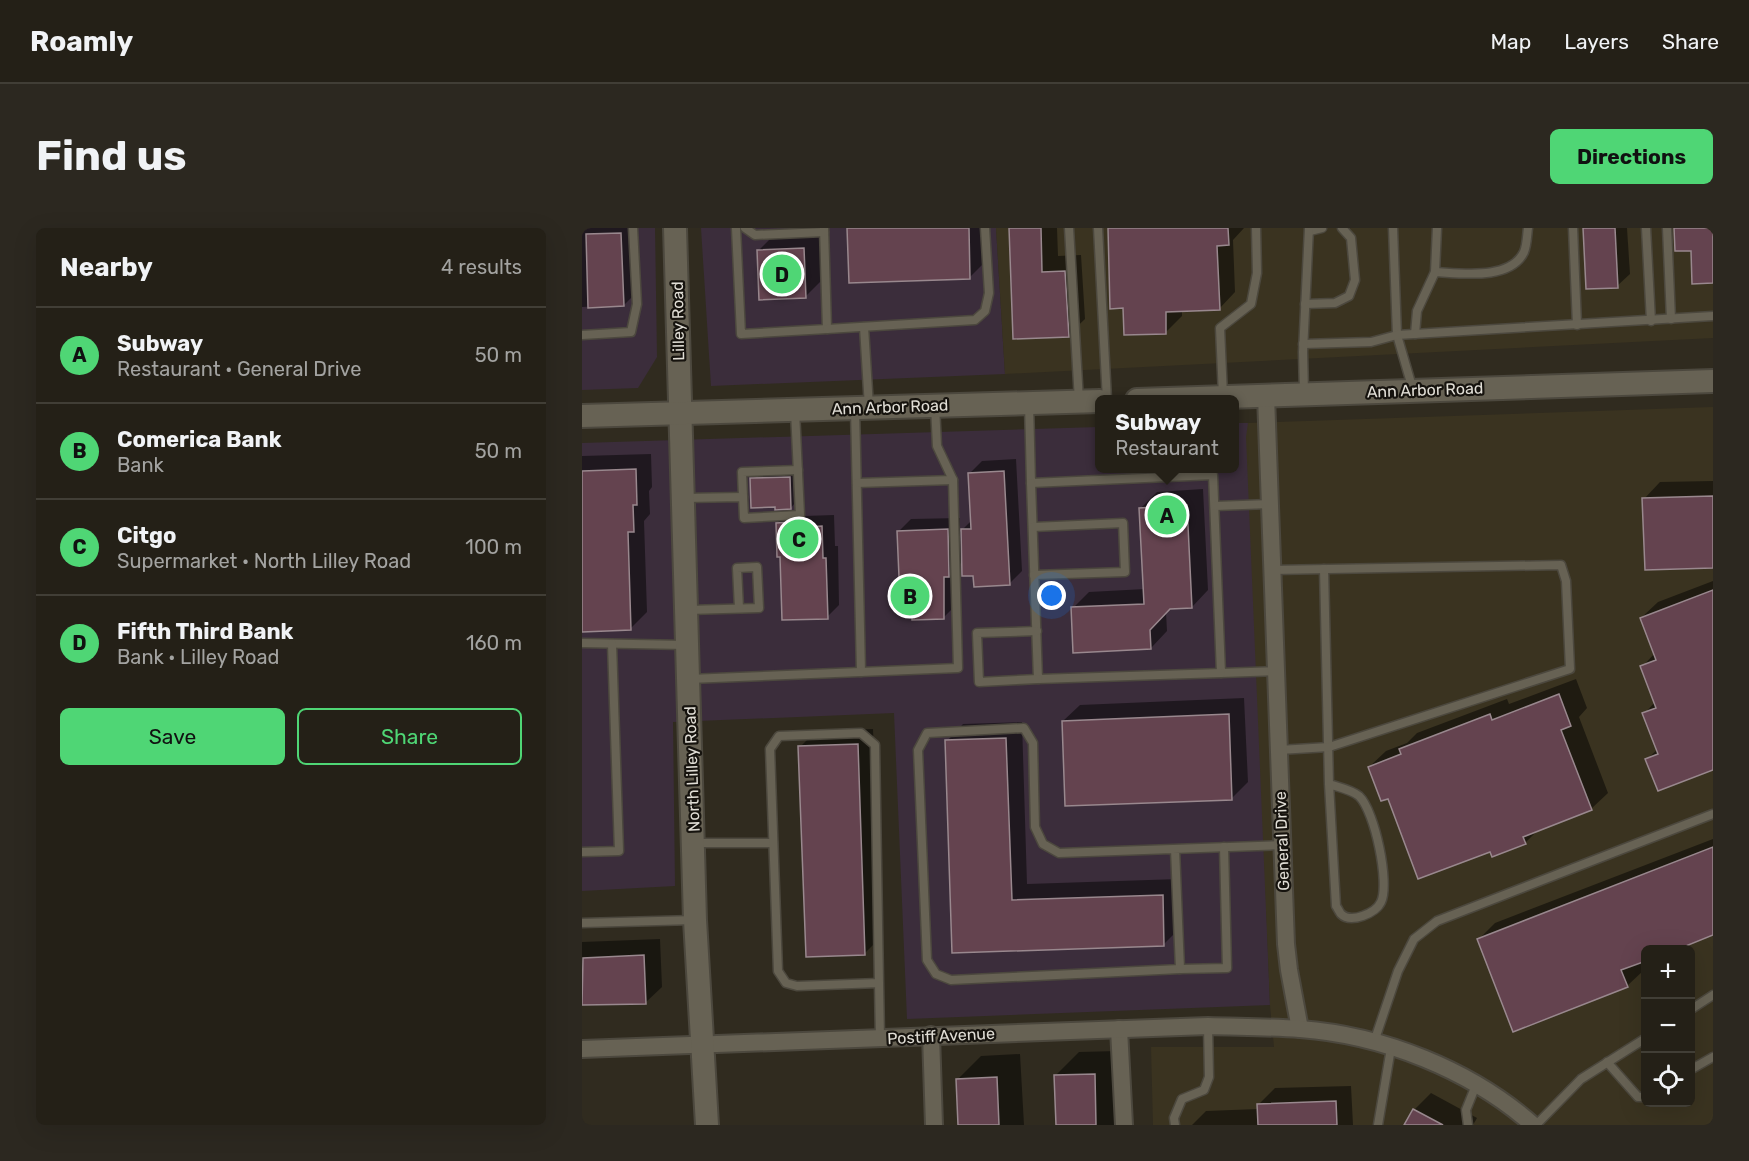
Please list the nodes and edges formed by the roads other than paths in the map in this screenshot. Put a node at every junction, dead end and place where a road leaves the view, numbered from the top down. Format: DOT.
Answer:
graph roads {
  1 [pos="633,228"];
  2 [pos="675,228"];
  3 [pos="736,228"];
  4 [pos="745,228"];
  5 [pos="986,228"];
  6 [pos="1069,228"];
  7 [pos="1098,228"];
  8 [pos="1256,228"];
  9 [pos="1322,228"];
  10 [pos="1342,228"];
  11 [pos="1393,228"];
  12 [pos="1437,228"];
  13 [pos="1528,228"];
  14 [pos="1572,228"];
  15 [pos="1646,228"];
  16 [pos="1667,228"];
  17 [pos="824,230"];
  18 [pos="1310,230"];
  19 [pos="1435,272"];
  20 [pos="1305,304"];
  21 [pos="1713,316"];
  22 [pos="1671,320"];
  23 [pos="1651,321"];
  24 [pos="1577,325"];
  25 [pos="864,327"];
  26 [pos="827,329"];
  27 [pos="1415,334"];
  28 [pos="582,335"];
  29 [pos="1396,335"];
  30 [pos="1303,344"];
  31 [pos="1713,381"];
  32 [pos="1413,390"];
  33 [pos="1304,394"];
  34 [pos="1107,395"];
  35 [pos="1223,395"];
  36 [pos="1266,396"];
  37 [pos="1239,397"];
  38 [pos="1089,401"];
  39 [pos="1029,404"];
  40 [pos="935,406"];
  41 [pos="862,408"];
  42 [pos="795,410"];
  43 [pos="680,413"];
  44 [pos="582,416"];
  45 [pos="798,470"];
  46 [pos="953,480"];
  47 [pos="857,483"];
  48 [pos="1031,483"];
  49 [pos="743,497"];
  50 [pos="683,498"];
  51 [pos="1270,504"];
  52 [pos="1215,506"];
  53 [pos="1033,527"];
  54 [pos="1324,569"];
  55 [pos="1272,570"];
  56 [pos="1034,575"];
  57 [pos="739,608"];
  58 [pos="687,610"];
  59 [pos="1037,631"];
  60 [pos="582,643"];
  61 [pos="612,644"];
  62 [pos="688,645"];
  63 [pos="1276,671"];
  64 [pos="861,672"];
  65 [pos="1221,673"];
  66 [pos="689,679"];
  67 [pos="1038,679"];
  68 [pos="1329,747"];
  69 [pos="1279,750"];
  70 [pos="1329,784"];
  71 [pos="1713,813"];
  72 [pos="695,843"];
  73 [pos="773,843"];
  74 [pos="1282,845"];
  75 [pos="1224,847"];
  76 [pos="1175,849"];
  77 [pos="582,852"];
  78 [pos="695,920"];
  79 [pos="582,923"];
  80 [pos="1180,969"];
  81 [pos="879,983"];
  82 [pos="1713,995"];
  83 [pos="1695,1007"];
  84 [pos="1208,1026"];
  85 [pos="1119,1029"];
  86 [pos="1300,1029"];
  87 [pos="931,1035"];
  88 [pos="880,1039"];
  89 [pos="1641,1041"];
  90 [pos="1374,1042"];
  91 [pos="702,1045"];
  92 [pos="1391,1048"];
  93 [pos="582,1049"];
  94 [pos="1713,1057"];
  95 [pos="1607,1062"];
  96 [pos="1695,1067"];
  97 [pos="1476,1085"];
  98 [pos="1641,1097"];
  99 [pos="707,1125"];
  100 [pos="934,1125"];
  101 [pos="1124,1125"];
  102 [pos="1175,1125"];
  103 [pos="1377,1125"];
  104 [pos="1468,1125"];
  105 [pos="1535,1125"];
  1 -- 28 [label="lane"];
  2 -- 43 [label="main road, Lilley Road"];
  3 -- 26 [label="lane"];
  4 -- 17 [label="lane"];
  5 -- 25 [label="lane"];
  6 -- 38 [label="lane"];
  7 -- 34 [label="lane"];
  8 -- 35 [label="lane"];
  9 -- 18 [label="lane"];
  10 -- 20 [label="lane"];
  11 -- 29 [label="lane"];
  12 -- 19 [label="lane"];
  13 -- 19 [label="lane"];
  14 -- 24 [label="lane"];
  15 -- 23 [label="lane"];
  16 -- 22 [label="lane"];
  17 -- 26 [label="lane"];
  18 -- 20 [label="lane"];
  19 -- 27 [label="lane"];
  20 -- 30 [label="lane"];
  21 -- 22 [label="lane"];
  22 -- 23 [label="lane"];
  23 -- 24 [label="lane"];
  24 -- 27 [label="lane"];
  25 -- 26 [label="lane"];
  25 -- 41 [label="lane"];
  27 -- 29 [label="lane"];
  29 -- 30 [label="lane"];
  29 -- 32 [label="lane"];
  30 -- 33 [label="lane"];
  31 -- 32 [label="main road, Ann Arbor Road"];
  32 -- 33 [label="main road, Ann Arbor Road"];
  33 -- 36 [label="main road, Ann Arbor Road"];
  36 -- 37 [label="main road, Ann Arbor Road"];
  36 -- 51 [label="street, General Drive"];
  38 -- 39 [label="main road, Ann Arbor Road"];
  39 -- 40 [label="main road, Ann Arbor Road"];
  39 -- 48 [label="lane"];
  40 -- 41 [label="main road, Ann Arbor Road"];
  40 -- 46 [label="lane"];
  41 -- 42 [label="main road, Ann Arbor Road"];
  41 -- 47 [label="lane"];
  42 -- 43 [label="main road, Ann Arbor Road"];
  42 -- 45 [label="lane"];
  43 -- 44 [label="main road, Ann Arbor Road"];
  43 -- 50 [label="main road, North Lilley Road"];
  45 -- 49 [label="lane"];
  45 -- 49 [label="lane"];
  46 -- 47 [label="lane"];
  46 -- 64 [label="lane"];
  47 -- 64 [label="lane"];
  48 -- 52 [label="lane"];
  48 -- 53 [label="lane"];
  49 -- 50 [label="lane"];
  50 -- 58 [label="main road, North Lilley Road"];
  51 -- 52 [label="lane"];
  51 -- 55 [label="street, General Drive"];
  52 -- 65 [label="lane"];
  53 -- 56 [label="lane"];
  53 -- 56 [label="lane"];
  54 -- 55 [label="lane"];
  54 -- 68 [label="lane"];
  54 -- 68 [label="lane"];
  55 -- 63 [label="street, General Drive"];
  56 -- 59 [label="lane"];
  57 -- 57 [label="lane"];
  57 -- 58 [label="lane"];
  58 -- 62 [label="main road, North Lilley Road"];
  59 -- 67 [label="lane"];
  59 -- 67 [label="lane"];
  60 -- 61 [label="lane"];
  61 -- 62 [label="lane"];
  61 -- 77 [label="lane"];
  62 -- 66 [label="main road, North Lilley Road"];
  63 -- 65 [label="lane"];
  63 -- 69 [label="street, General Drive"];
  64 -- 66 [label="lane"];
  65 -- 67 [label="lane"];
  66 -- 72 [label="main road, North Lilley Road"];
  68 -- 69 [label="lane"];
  68 -- 70 [label="lane"];
  69 -- 74 [label="street, General Drive"];
  70 -- 70 [label="lane"];
  71 -- 90 [label="lane"];
  72 -- 73 [label="lane"];
  72 -- 78 [label="main road, North Lilley Road"];
  73 -- 81 [label="lane"];
  73 -- 81 [label="lane"];
  74 -- 75 [label="lane"];
  74 -- 86 [label="street, General Drive"];
  75 -- 76 [label="lane"];
  75 -- 80 [label="lane"];
  76 -- 80 [label="lane"];
  76 -- 80 [label="lane"];
  78 -- 79 [label="lane"];
  78 -- 91 [label="main road, North Lilley Road"];
  81 -- 88 [label="lane"];
  82 -- 83 [label="lane"];
  84 -- 85 [label="street, Postiff Avenue"];
  84 -- 86 [label="street, Postiff Avenue"];
  84 -- 102 [label="lane"];
  85 -- 87 [label="street, Postiff Avenue"];
  85 -- 101 [label="street"];
  86 -- 90 [label="street"];
  87 -- 88 [label="street, Postiff Avenue"];
  87 -- 100 [label="street"];
  88 -- 91 [label="street, Postiff Avenue"];
  89 -- 95 [label="lane"];
  90 -- 92 [label="street"];
  91 -- 93 [label="street, Postiff Avenue"];
  91 -- 99 [label="main road, North Lilley Road"];
  92 -- 97 [label="street"];
  92 -- 103 [label="lane"];
  94 -- 96 [label="lane"];
  95 -- 98 [label="lane"];
  95 -- 105 [label="lane"];
  97 -- 104 [label="lane"];
  97 -- 105 [label="street"];
}
